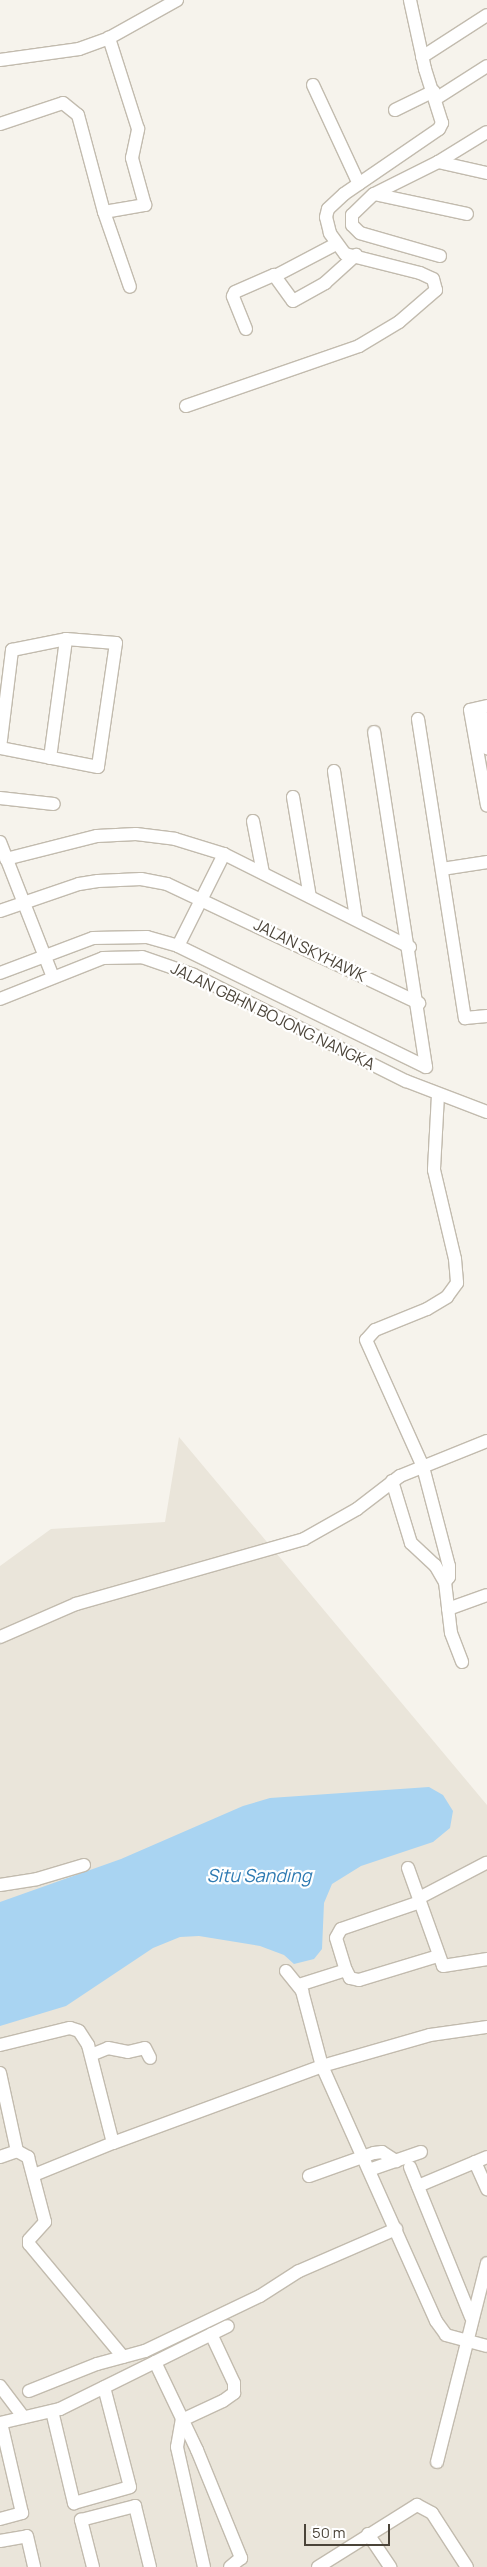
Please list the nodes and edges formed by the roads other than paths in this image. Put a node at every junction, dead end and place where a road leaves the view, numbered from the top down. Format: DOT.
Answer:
graph roads {
  1 [pos="177,0"];
  2 [pos="413,1"];
  3 [pos="487,15"];
  4 [pos="109,38"];
  5 [pos="422,57"];
  6 [pos="0,60"];
  7 [pos="487,66"];
  8 [pos="313,85"];
  9 [pos="435,94"];
  10 [pos="395,110"];
  11 [pos="0,124"];
  12 [pos="487,132"];
  13 [pos="438,162"];
  14 [pos="487,173"];
  15 [pos="359,184"];
  16 [pos="374,194"];
  17 [pos="104,212"];
  18 [pos="468,214"];
  19 [pos="336,244"];
  20 [pos="356,255"];
  21 [pos="440,256"];
  22 [pos="276,275"];
  23 [pos="130,287"];
  24 [pos="246,329"];
  25 [pos="186,406"];
  26 [pos="66,639"];
  27 [pos="4,660"];
  28 [pos="483,707"];
  29 [pos="2,717"];
  30 [pos="418,719"];
  31 [pos="374,732"];
  32 [pos="0,748"];
  33 [pos="487,748"];
  34 [pos="50,758"];
  35 [pos="484,766"];
  36 [pos="334,770"];
  37 [pos="293,797"];
  38 [pos="0,798"];
  39 [pos="54,804"];
  40 [pos="487,805"];
  41 [pos="253,821"];
  42 [pos="0,844"];
  43 [pos="224,854"];
  44 [pos="6,859"];
  45 [pos="487,862"];
  46 [pos="442,869"];
  47 [pos="263,873"];
  48 [pos="202,898"];
  49 [pos="310,898"];
  50 [pos="23,902"];
  51 [pos="0,910"];
  52 [pos="356,919"];
  53 [pos="178,946"];
  54 [pos="410,947"];
  55 [pos="44,956"];
  56 [pos="0,973"];
  57 [pos="52,977"];
  58 [pos="0,999"];
  59 [pos="418,1003"];
  60 [pos="487,1016"];
  61 [pos="426,1067"];
  62 [pos="433,1092"];
  63 [pos="487,1112"];
  64 [pos="487,1441"];
  65 [pos="423,1467"];
  66 [pos="392,1481"];
  67 [pos="445,1582"];
  68 [pos="487,1595"];
  69 [pos="448,1609"];
  70 [pos="0,1637"];
  71 [pos="462,1662"];
  72 [pos="486,1862"];
  73 [pos="84,1865"];
  74 [pos="408,1868"];
  75 [pos="0,1885"];
  76 [pos="419,1900"];
  77 [pos="438,1956"];
  78 [pos="487,1959"];
  79 [pos="346,1970"];
  80 [pos="286,1971"];
  81 [pos="299,1985"];
  82 [pos="487,2027"];
  83 [pos="0,2045"];
  84 [pos="91,2055"];
  85 [pos="150,2058"];
  86 [pos="322,2066"];
  87 [pos="0,2073"];
  88 [pos="113,2144"];
  89 [pos="17,2151"];
  90 [pos="421,2152"];
  91 [pos="362,2156"];
  92 [pos="0,2157"];
  93 [pos="481,2160"];
  94 [pos="396,2161"];
  95 [pos="410,2167"];
  96 [pos="369,2170"];
  97 [pos="34,2175"];
  98 [pos="309,2176"];
  99 [pos="418,2186"];
  100 [pos="487,2189"];
  101 [pos="396,2229"];
  102 [pos="487,2263"];
  103 [pos="471,2317"];
  104 [pos="228,2326"];
  105 [pos="211,2334"];
  106 [pos="466,2341"];
  107 [pos="487,2346"];
  108 [pos="123,2358"];
  109 [pos="155,2362"];
  110 [pos="0,2386"];
  111 [pos="104,2387"];
  112 [pos="29,2391"];
  113 [pos="52,2411"];
  114 [pos="23,2417"];
  115 [pos="182,2420"];
  116 [pos="0,2423"];
  117 [pos="437,2462"];
  118 [pos="0,2519"];
  119 [pos="368,2534"];
  120 [pos="0,2541"];
  121 [pos="34,2567"];
  122 [pos="93,2567"];
  123 [pos="150,2567"];
  124 [pos="204,2567"];
  125 [pos="230,2567"];
  126 [pos="318,2567"];
  127 [pos="390,2567"];
  128 [pos="467,2567"];
  1 -- 4 [label="street"];
  2 -- 5 [label="street"];
  3 -- 5 [label="street"];
  4 -- 6 [label="street"];
  4 -- 17 [label="street"];
  5 -- 9 [label="street"];
  7 -- 9 [label="street"];
  8 -- 15 [label="street"];
  9 -- 10 [label="street"];
  9 -- 15 [label="street"];
  11 -- 17 [label="street"];
  12 -- 13 [label="street"];
  13 -- 14 [label="street"];
  13 -- 16 [label="street"];
  15 -- 19 [label="street"];
  16 -- 18 [label="street"];
  16 -- 21 [label="street"];
  17 -- 23 [label="street"];
  19 -- 20 [label="street"];
  19 -- 22 [label="street"];
  20 -- 22 [label="street"];
  20 -- 25 [label="street"];
  22 -- 24 [label="street"];
  26 -- 27 [label="street"];
  26 -- 34 [label="street"];
  26 -- 34 [label="street"];
  27 -- 29 [label="street"];
  28 -- 33 [label="street"];
  28 -- 35 [label="street"];
  29 -- 32 [label="street"];
  30 -- 46 [label="street"];
  31 -- 54 [label="street"];
  32 -- 34 [label="street"];
  35 -- 40 [label="street"];
  36 -- 52 [label="street"];
  37 -- 49 [label="street"];
  38 -- 39 [label="street"];
  41 -- 47 [label="street"];
  42 -- 44 [label="street"];
  43 -- 44 [label="street"];
  43 -- 47 [label="street"];
  43 -- 48 [label="street"];
  44 -- 50 [label="street"];
  45 -- 46 [label="street"];
  46 -- 60 [label="street"];
  47 -- 49 [label="street"];
  48 -- 50 [label="street, JALAN SKYHAWK"];
  48 -- 53 [label="street"];
  48 -- 59 [label="street, JALAN SKYHAWK"];
  49 -- 52 [label="street"];
  50 -- 51 [label="street, JALAN SKYHAWK"];
  50 -- 55 [label="street"];
  52 -- 54 [label="street"];
  53 -- 55 [label="street"];
  53 -- 61 [label="street"];
  54 -- 59 [label="street"];
  55 -- 56 [label="street"];
  55 -- 57 [label="street"];
  57 -- 58 [label="street, JALAN GBHN BOJONG NANGKA"];
  57 -- 62 [label="street, JALAN GBHN BOJONG NANGKA"];
  59 -- 61 [label="street"];
  61 -- 62 [label="street"];
  62 -- 63 [label="street, JALAN GBHN BOJONG NANGKA"];
  62 -- 65 [label="street"];
  64 -- 65 [label="street"];
  65 -- 66 [label="street"];
  65 -- 67 [label="street"];
  66 -- 67 [label="street"];
  66 -- 70 [label="street"];
  67 -- 69 [label="street"];
  68 -- 69 [label="street"];
  69 -- 71 [label="street"];
  72 -- 76 [label="street"];
  73 -- 75 [label="street"];
  74 -- 76 [label="street"];
  76 -- 77 [label="street"];
  76 -- 79 [label="street"];
  77 -- 78 [label="street"];
  77 -- 79 [label="street"];
  79 -- 81 [label="street"];
  80 -- 81 [label="street"];
  81 -- 86 [label="street"];
  82 -- 86 [label="street"];
  83 -- 84 [label="street"];
  84 -- 85 [label="street"];
  84 -- 88 [label="street"];
  86 -- 88 [label="street"];
  86 -- 91 [label="street"];
  87 -- 89 [label="street"];
  88 -- 97 [label="street"];
  89 -- 92 [label="street"];
  89 -- 97 [label="street"];
  90 -- 94 [label="street"];
  91 -- 94 [label="street"];
  91 -- 96 [label="street"];
  91 -- 98 [label="street"];
  93 -- 99 [label="street"];
  93 -- 100 [label="street"];
  94 -- 96 [label="street"];
  95 -- 99 [label="street"];
  96 -- 101 [label="street"];
  97 -- 108 [label="street"];
  99 -- 103 [label="street"];
  101 -- 106 [label="street"];
  101 -- 108 [label="street"];
  102 -- 103 [label="street"];
  103 -- 106 [label="street"];
  104 -- 105 [label="street"];
  105 -- 109 [label="street"];
  105 -- 115 [label="street"];
  106 -- 107 [label="street"];
  106 -- 117 [label="street"];
  108 -- 112 [label="street"];
  109 -- 111 [label="street"];
  109 -- 115 [label="street"];
  110 -- 114 [label="street"];
  111 -- 113 [label="street"];
  111 -- 113 [label="street"];
  113 -- 114 [label="street"];
  114 -- 116 [label="street"];
  115 -- 124 [label="street"];
  115 -- 125 [label="street"];
  116 -- 118 [label="street"];
  119 -- 126 [label="street"];
  119 -- 127 [label="street"];
  119 -- 128 [label="street"];
  120 -- 121 [label="street"];
  122 -- 123 [label="street"];
}
